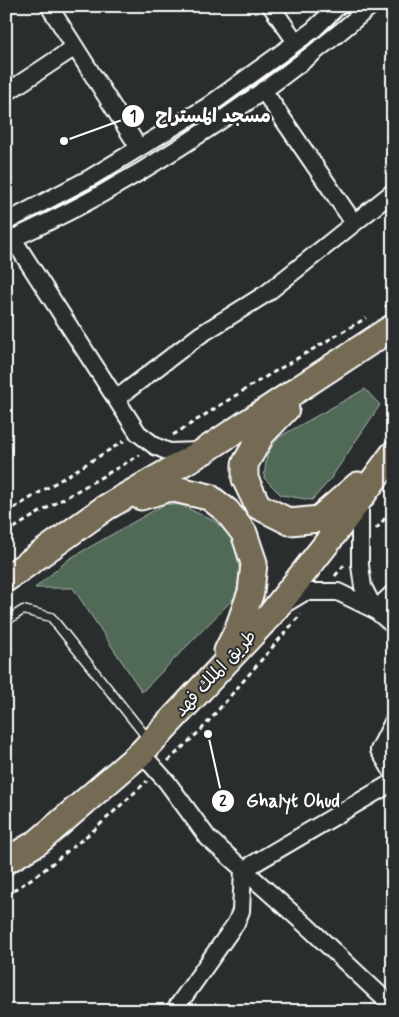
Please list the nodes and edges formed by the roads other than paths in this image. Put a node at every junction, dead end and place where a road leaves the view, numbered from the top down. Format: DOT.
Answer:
graph roads {
  1 [pos="49,6"];
  2 [pos="270,6"];
  3 [pos="338,6"];
  4 [pos="371,6"];
  5 [pos="296,42"];
  6 [pos="75,47"];
  7 [pos="263,90"];
  8 [pos="6,93"];
  9 [pos="139,148"];
  10 [pos="393,192"];
  11 [pos="6,222"];
  12 [pos="354,223"];
  13 [pos="10,240"];
  14 [pos="385,319"];
  15 [pos="317,377"];
  16 [pos="116,399"];
  17 [pos="204,451"];
  18 [pos="393,454"];
  19 [pos="360,498"];
  20 [pos="105,508"];
  21 [pos="6,579"];
  22 [pos="393,594"];
  23 [pos="375,610"];
  24 [pos="271,614"];
  25 [pos="6,621"];
  26 [pos="393,625"];
  27 [pos="218,671"];
  28 [pos="393,722"];
  29 [pos="146,748"];
  30 [pos="393,773"];
  31 [pos="393,782"];
  32 [pos="6,862"];
  33 [pos="243,870"];
  34 [pos="393,1007"];
  35 [pos="174,1011"];
  1 -- 6 [label="street"];
  2 -- 5 [label="street"];
  3 -- 5 [label="street"];
  4 -- 7 [label="street"];
  5 -- 9 [label="street"];
  6 -- 8 [label="street"];
  6 -- 9 [label="street"];
  7 -- 12 [label="street"];
  7 -- 13 [label="street"];
  9 -- 11 [label="street"];
  10 -- 12 [label="street"];
  12 -- 16 [label="street"];
  13 -- 16 [label="street"];
  14 -- 15 [label="main road"];
  15 -- 17 [label="main road"];
  15 -- 18 [label="main road"];
  16 -- 17 [label="street"];
  17 -- 20 [label="main road"];
  18 -- 19 [label="main road, طريق الملك فهد"];
  19 -- 23 [label="street"];
  19 -- 24 [label="main road, طريق الملك فهد"];
  20 -- 21 [label="main road"];
  20 -- 27 [label="main road"];
  22 -- 23 [label="street"];
  23 -- 24 [label="street"];
  23 -- 26 [label="street"];
  24 -- 27 [label="main road, طريق الملك فهد"];
  25 -- 29 [label="lane"];
  27 -- 29 [label="main road, طريق الملك فهد"];
  28 -- 30 [label="street"];
  29 -- 32 [label="main road, طريق الملك فهد"];
  29 -- 33 [label="street"];
  31 -- 33 [label="street"];
  33 -- 34 [label="street"];
  33 -- 35 [label="street"];
}
